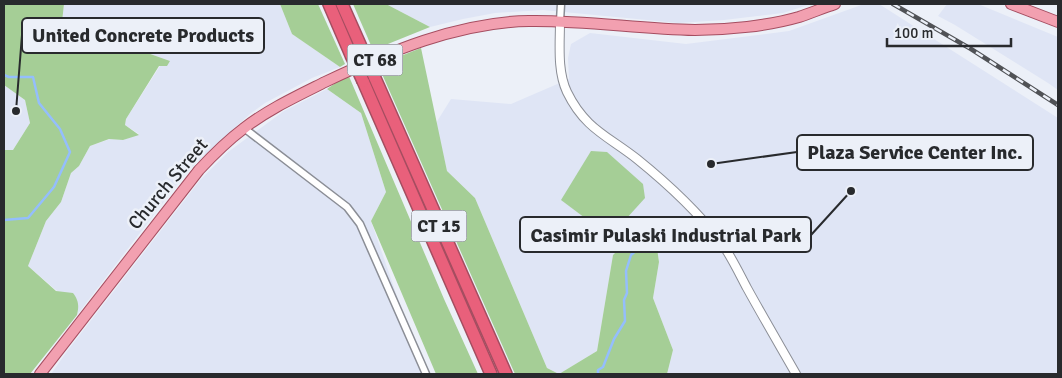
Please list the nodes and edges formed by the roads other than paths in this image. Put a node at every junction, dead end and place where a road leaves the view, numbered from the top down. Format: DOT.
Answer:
graph roads {
  1 [pos="329,4"];
  2 [pos="342,4"];
  3 [pos="561,4"];
  4 [pos="835,4"];
  5 [pos="1011,4"];
  6 [pos="560,21"];
  7 [pos="1058,22"];
  8 [pos="244,128"];
  9 [pos="40,374"];
  10 [pos="426,374"];
  11 [pos="491,374"];
  12 [pos="506,374"];
  13 [pos="796,374"];
  1 -- 11 [label="highway, CT 15, bridge"];
  2 -- 12 [label="highway, CT 15, bridge"];
  3 -- 6 [label="street"];
  4 -- 6 [label="main road, Church Street / CT 68"];
  5 -- 7 [label="main road"];
  6 -- 8 [label="main road, Church Street / CT 68"];
  6 -- 13 [label="street"];
  8 -- 9 [label="main road, Church Street / CT 68"];
  8 -- 10 [label="street"];
}
